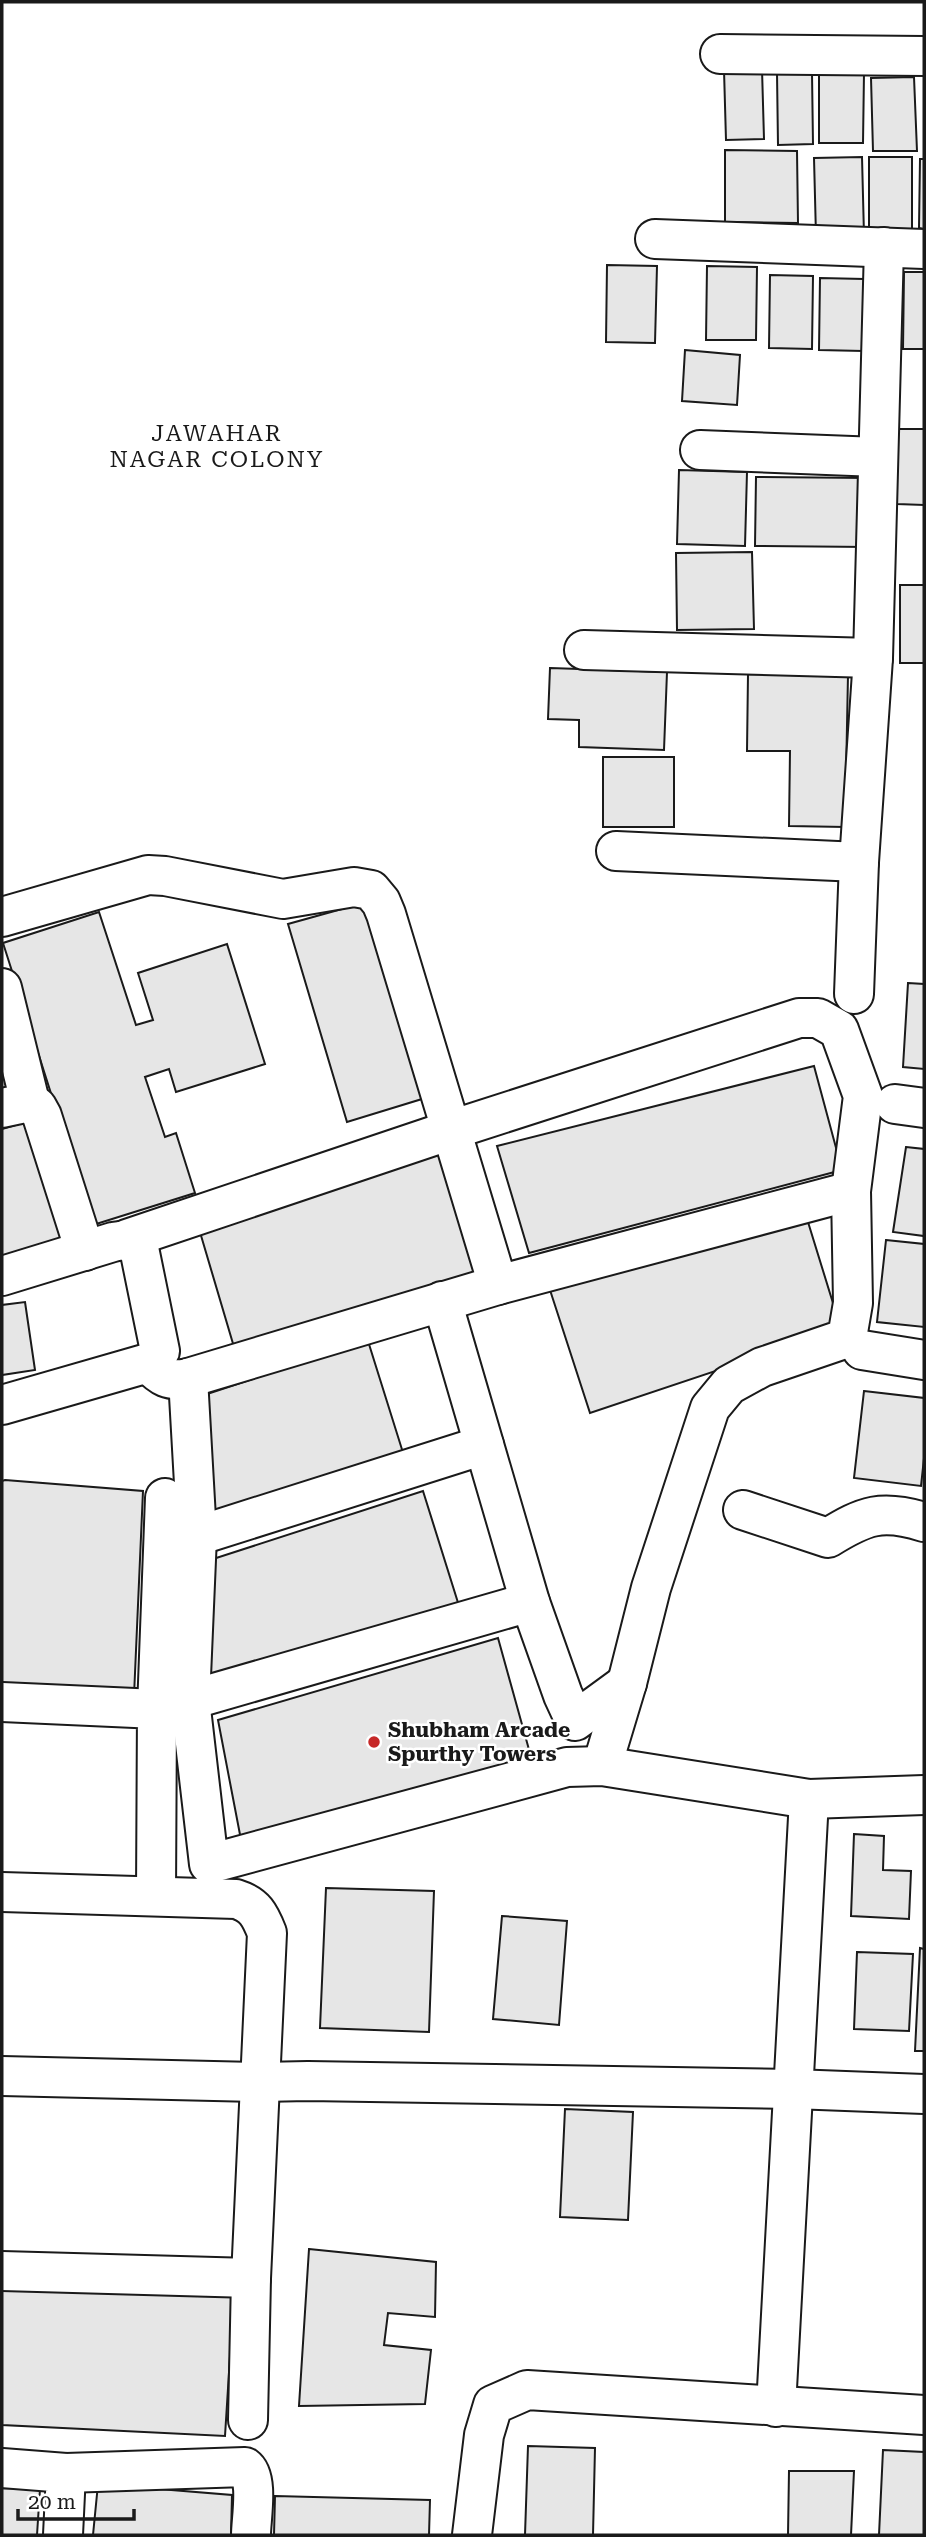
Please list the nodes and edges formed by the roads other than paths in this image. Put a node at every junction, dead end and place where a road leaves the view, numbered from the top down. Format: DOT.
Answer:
graph roads {
  1 [pos="720,54"];
  2 [pos="924,57"];
  3 [pos="655,240"];
  4 [pos="884,247"];
  5 [pos="924,248"];
  6 [pos="700,450"];
  7 [pos="878,457"];
  8 [pos="584,650"];
  9 [pos="873,658"];
  10 [pos="616,851"];
  11 [pos="859,862"];
  12 [pos="2,917"];
  13 [pos="2,988"];
  14 [pos="854,994"];
  15 [pos="16,1105"];
  16 [pos="451,1130"];
  17 [pos="851,1191"];
  18 [pos="127,1239"];
  19 [pos="85,1251"];
  20 [pos="2,1276"];
  21 [pos="498,1285"];
  22 [pos="442,1301"];
  23 [pos="862,1350"];
  24 [pos="924,1360"];
  25 [pos="148,1363"];
  26 [pos="188,1378"];
  27 [pos="2,1405"];
  28 [pos="484,1445"];
  29 [pos="165,1499"];
  30 [pos="743,1510"];
  31 [pos="924,1522"];
  32 [pos="197,1536"];
  33 [pos="530,1602"];
  34 [pos="627,1683"];
  35 [pos="2,1702"];
  36 [pos="174,1704"];
  37 [pos="585,1714"];
  38 [pos="593,1767"];
  39 [pos="524,1779"];
  40 [pos="924,1795"];
  41 [pos="809,1799"];
  42 [pos="2,1892"];
  43 [pos="156,1896"];
  44 [pos="2,2076"];
  45 [pos="261,2082"];
  46 [pos="793,2089"];
  47 [pos="924,2094"];
  48 [pos="2,2271"];
  49 [pos="251,2278"];
  50 [pos="776,2407"];
  51 [pos="924,2415"];
  52 [pos="248,2420"];
  53 [pos="2,2468"];
  54 [pos="66,2473"];
  55 [pos="63,2535"];
  56 [pos="251,2535"];
  57 [pos="472,2535"];
  1 -- 2 [label="street"];
  3 -- 4 [label="street"];
  4 -- 5 [label="street"];
  4 -- 7 [label="street"];
  6 -- 7 [label="street"];
  7 -- 9 [label="street"];
  8 -- 9 [label="street"];
  9 -- 11 [label="street"];
  10 -- 11 [label="street"];
  11 -- 14 [label="street"];
  12 -- 16 [label="street"];
  13 -- 15 [label="street"];
  15 -- 19 [label="street"];
  16 -- 17 [label="street"];
  16 -- 18 [label="street"];
  16 -- 21 [label="street"];
  17 -- 21 [label="street"];
  17 -- 34 [label="street"];
  18 -- 19 [label="street"];
  18 -- 25 [label="street"];
  19 -- 20 [label="street"];
  21 -- 22 [label="street"];
  22 -- 26 [label="street"];
  22 -- 28 [label="street"];
  23 -- 24 [label="street"];
  25 -- 26 [label="street"];
  25 -- 27 [label="street"];
  26 -- 32 [label="street"];
  28 -- 32 [label="street"];
  28 -- 33 [label="street"];
  29 -- 36 [label="street"];
  30 -- 31 [label="street"];
  32 -- 36 [label="street"];
  33 -- 36 [label="street"];
  33 -- 37 [label="street"];
  34 -- 37 [label="street"];
  34 -- 38 [label="street"];
  35 -- 36 [label="street"];
  36 -- 39 [label="street"];
  36 -- 43 [label="street"];
  37 -- 38 [label="street"];
  37 -- 39 [label="street"];
  38 -- 39 [label="street"];
  38 -- 41 [label="street"];
  40 -- 41 [label="street"];
  41 -- 46 [label="street"];
  42 -- 43 [label="street"];
  43 -- 45 [label="street"];
  44 -- 45 [label="street"];
  45 -- 46 [label="street"];
  45 -- 49 [label="street"];
  46 -- 47 [label="street"];
  46 -- 50 [label="street"];
  48 -- 49 [label="street"];
  49 -- 52 [label="street"];
  50 -- 51 [label="street"];
  50 -- 57 [label="street"];
  53 -- 54 [label="street"];
  54 -- 55 [label="street"];
  54 -- 56 [label="street"];
}
